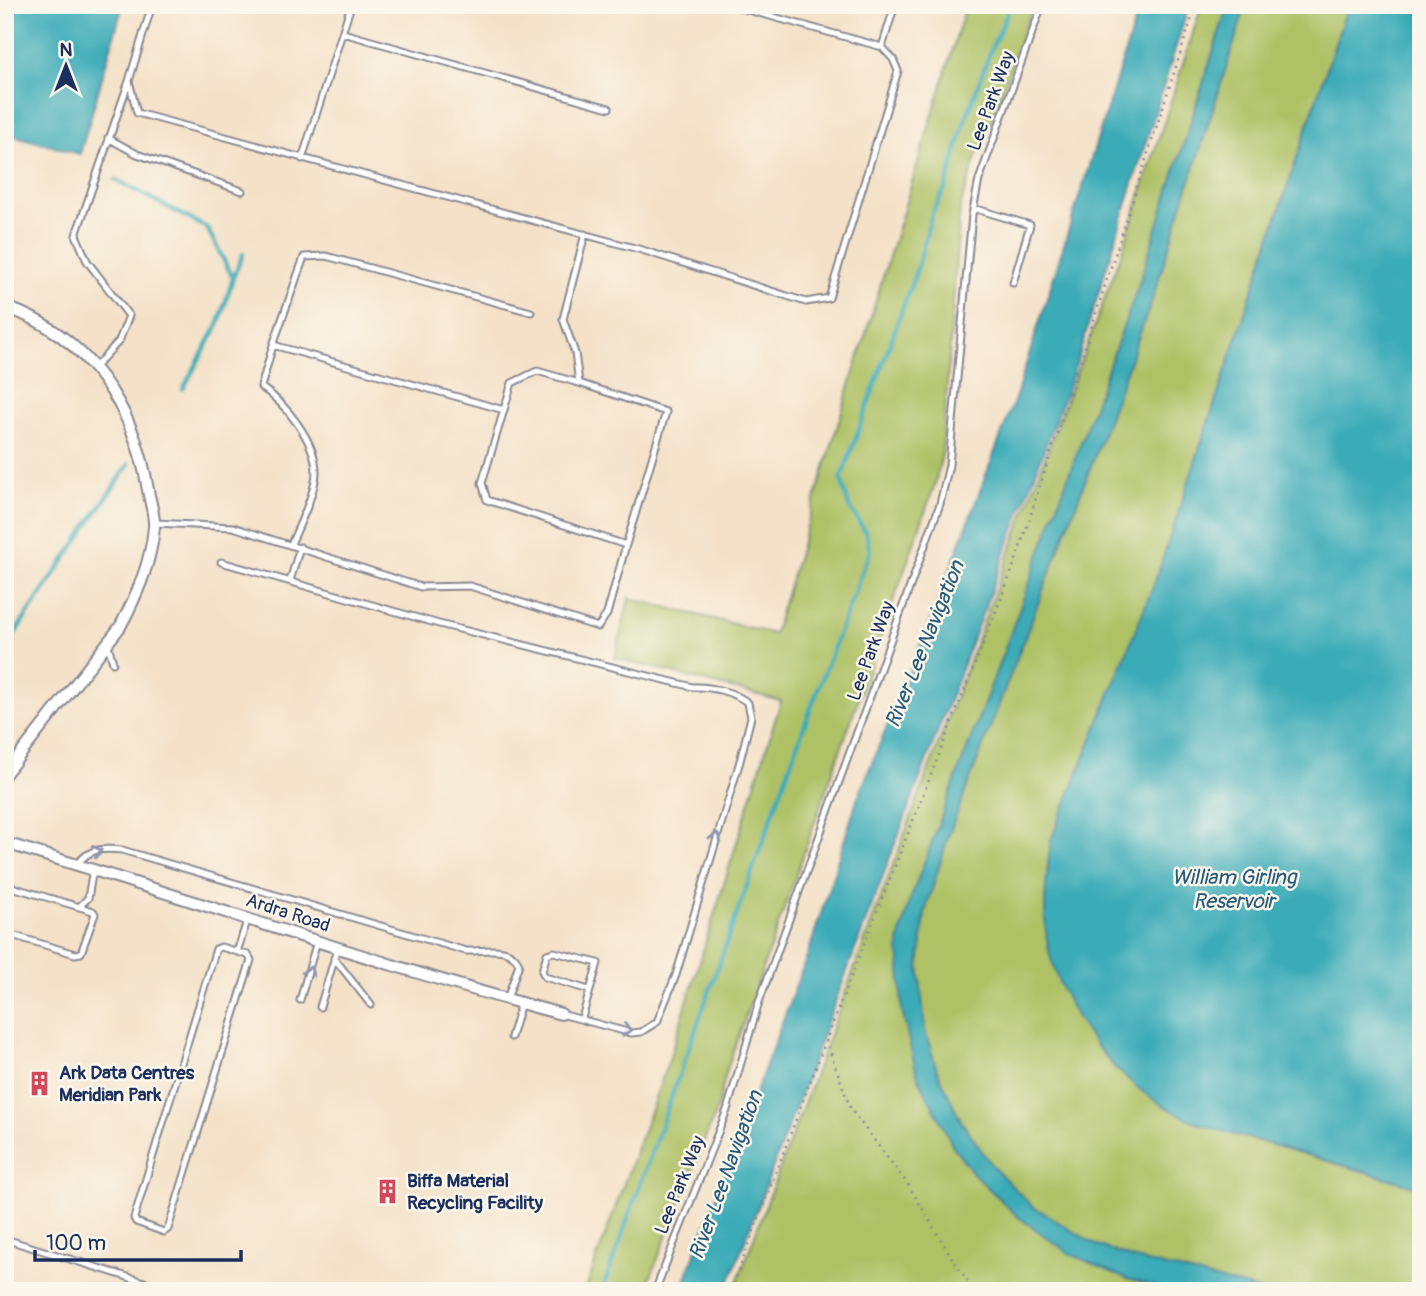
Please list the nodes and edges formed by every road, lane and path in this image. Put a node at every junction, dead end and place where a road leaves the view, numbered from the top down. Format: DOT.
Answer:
graph roads {
  1 [pos="152,5"];
  2 [pos="351,5"];
  3 [pos="730,5"];
  4 [pos="895,5"];
  5 [pos="1042,5"];
  6 [pos="1196,5"];
  7 [pos="343,33"];
  8 [pos="882,47"];
  9 [pos="129,81"];
  10 [pos="609,108"];
  11 [pos="108,138"];
  12 [pos="302,159"];
  13 [pos="242,191"];
  14 [pos="973,208"];
  15 [pos="585,234"];
  16 [pos="1013,283"];
  17 [pos="5,307"];
  18 [pos="531,312"];
  19 [pos="273,345"];
  20 [pos="95,367"];
  21 [pos="579,383"];
  22 [pos="504,410"];
  23 [pos="155,523"];
  24 [pos="291,544"];
  25 [pos="626,545"];
  26 [pos="300,547"];
  27 [pos="221,562"];
  28 [pos="290,581"];
  29 [pos="107,645"];
  30 [pos="113,663"];
  31 [pos="5,774"];
  32 [pos="5,843"];
  33 [pos="76,865"];
  34 [pos="93,869"];
  35 [pos="5,885"];
  36 [pos="79,907"];
  37 [pos="248,918"];
  38 [pos="5,933"];
  39 [pos="317,942"];
  40 [pos="237,952"];
  41 [pos="336,953"];
  42 [pos="589,990"];
  43 [pos="507,999"];
  44 [pos="300,1000"];
  45 [pos="521,1003"];
  46 [pos="372,1005"];
  47 [pos="320,1007"];
  48 [pos="561,1014"];
  49 [pos="582,1018"];
  50 [pos="511,1037"];
  51 [pos="826,1040"];
  52 [pos="5,1239"];
  53 [pos="173,1291"];
  54 [pos="655,1291"];
  55 [pos="732,1291"];
  56 [pos="975,1291"];
  1 -- 9 [label="lane"];
  2 -- 7 [label="lane"];
  3 -- 8 [label="lane"];
  4 -- 8 [label="lane"];
  5 -- 14 [label="lane, Lee Park Way"];
  6 -- 51 [label="path"];
  7 -- 10 [label="lane"];
  7 -- 12 [label="lane"];
  8 -- 15 [label="lane"];
  9 -- 11 [label="lane"];
  9 -- 12 [label="lane"];
  11 -- 13 [label="lane"];
  11 -- 20 [label="lane"];
  12 -- 15 [label="lane"];
  14 -- 16 [label="lane"];
  14 -- 54 [label="lane, Lee Park Way"];
  15 -- 21 [label="lane"];
  17 -- 20 [label="street"];
  18 -- 19 [label="lane"];
  19 -- 22 [label="lane"];
  19 -- 24 [label="lane"];
  20 -- 23 [label="street"];
  21 -- 22 [label="lane"];
  21 -- 25 [label="lane"];
  22 -- 25 [label="lane"];
  23 -- 24 [label="lane"];
  23 -- 29 [label="street"];
  24 -- 26 [label="lane"];
  25 -- 26 [label="lane"];
  26 -- 28 [label="lane"];
  27 -- 28 [label="lane"];
  49 -- 28 [label="lane, one-way"];
  29 -- 30 [label="lane"];
  29 -- 31 [label="street"];
  32 -- 33 [label="street, Ardra Road"];
  33 -- 34 [label="street, Ardra Road"];
  33 -- 43 [label="lane, one-way"];
  34 -- 36 [label="lane"];
  34 -- 37 [label="street, Ardra Road"];
  35 -- 36 [label="lane"];
  36 -- 38 [label="lane"];
  37 -- 39 [label="street, Ardra Road"];
  37 -- 40 [label="lane"];
  39 -- 41 [label="street, Ardra Road"];
  44 -- 39 [label="lane, one-way"];
  40 -- 40 [label="lane"];
  41 -- 43 [label="street, Ardra Road"];
  41 -- 46 [label="lane"];
  41 -- 47 [label="lane"];
  42 -- 42 [label="lane"];
  42 -- 49 [label="lane"];
  43 -- 45 [label="street, Ardra Road"];
  45 -- 48 [label="street, Ardra Road"];
  45 -- 50 [label="lane"];
  48 -- 49 [label="lane"];
  51 -- 55 [label="path"];
  51 -- 56 [label="path"];
  52 -- 53 [label="lane"];
}
